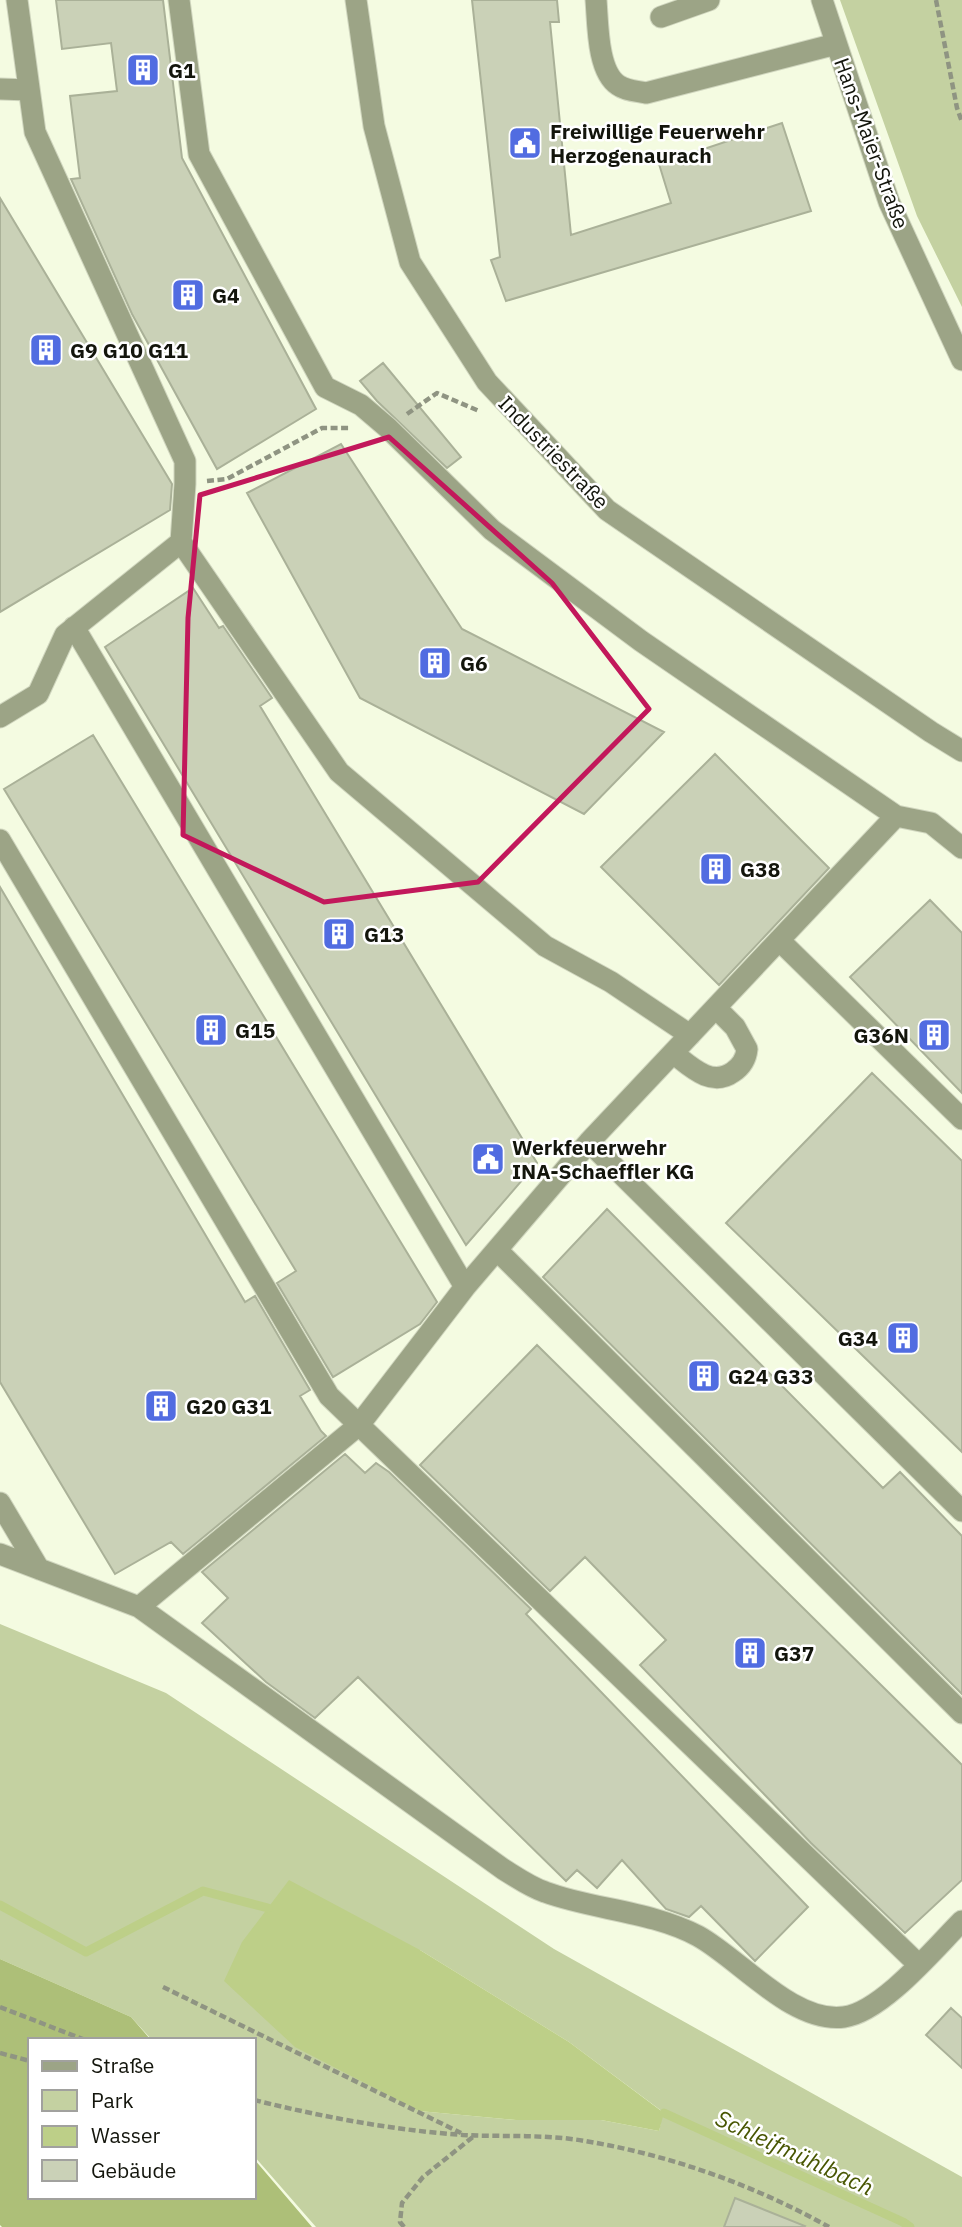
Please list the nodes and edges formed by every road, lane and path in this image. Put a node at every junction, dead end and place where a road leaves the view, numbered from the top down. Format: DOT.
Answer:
graph roads {
  1 [pos="17,0"];
  2 [pos="179,0"];
  3 [pos="356,0"];
  4 [pos="596,0"];
  5 [pos="709,0"];
  6 [pos="822,0"];
  7 [pos="936,0"];
  8 [pos="661,17"];
  9 [pos="836,44"];
  10 [pos="0,89"];
  11 [pos="29,90"];
  12 [pos="962,122"];
  13 [pos="962,360"];
  14 [pos="487,414"];
  15 [pos="322,428"];
  16 [pos="388,428"];
  17 [pos="227,479"];
  18 [pos="181,542"];
  19 [pos="74,627"];
  20 [pos="0,717"];
  21 [pos="962,751"];
  22 [pos="896,816"];
  23 [pos="0,841"];
  24 [pos="962,848"];
  25 [pos="779,940"];
  26 [pos="716,1008"];
  27 [pos="690,1035"];
  28 [pos="673,1053"];
  29 [pos="962,1119"];
  30 [pos="589,1142"];
  31 [pos="497,1250"];
  32 [pos="465,1287"];
  33 [pos="359,1425"];
  34 [pos="0,1503"];
  35 [pos="962,1511"];
  36 [pos="0,1554"];
  37 [pos="39,1569"];
  38 [pos="139,1607"];
  39 [pos="962,1713"];
  40 [pos="962,1921"];
  41 [pos="919,1965"];
  42 [pos="163,1987"];
  43 [pos="0,2007"];
  44 [pos="80,2038"];
  45 [pos="0,2053"];
  46 [pos="28,2060"];
  47 [pos="256,2100"];
  48 [pos="464,2135"];
  49 [pos="474,2135"];
  50 [pos="404,2227"];
  51 [pos="830,2227"];
  1 -- 11 [label="street"];
  2 -- 16 [label="street"];
  3 -- 21 [label="street, Industriestraße"];
  4 -- 9 [label="street"];
  5 -- 8 [label="street"];
  6 -- 9 [label="street, Hans-Maier-Straße"];
  7 -- 12 [label="path"];
  9 -- 13 [label="street, Hans-Maier-Straße"];
  10 -- 11 [label="street"];
  11 -- 18 [label="street"];
  14 -- 16 [label="path"];
  15 -- 17 [label="path"];
  16 -- 22 [label="street"];
  18 -- 19 [label="street"];
  18 -- 27 [label="street"];
  19 -- 20 [label="street"];
  19 -- 32 [label="street"];
  22 -- 24 [label="street"];
  22 -- 25 [label="street"];
  23 -- 33 [label="street"];
  25 -- 26 [label="street"];
  25 -- 29 [label="street"];
  26 -- 27 [label="street"];
  26 -- 28 [label="street"];
  27 -- 28 [label="street"];
  28 -- 30 [label="street"];
  30 -- 31 [label="street"];
  30 -- 35 [label="street"];
  31 -- 32 [label="street"];
  31 -- 39 [label="street"];
  32 -- 33 [label="street"];
  33 -- 38 [label="street"];
  33 -- 41 [label="street"];
  34 -- 37 [label="street"];
  36 -- 37 [label="street"];
  37 -- 38 [label="street"];
  38 -- 41 [label="street"];
  40 -- 41 [label="street"];
  42 -- 48 [label="path"];
  43 -- 44 [label="path"];
  45 -- 46 [label="path"];
  47 -- 48 [label="path"];
  48 -- 49 [label="path"];
  49 -- 50 [label="path"];
  49 -- 51 [label="path"];
}
